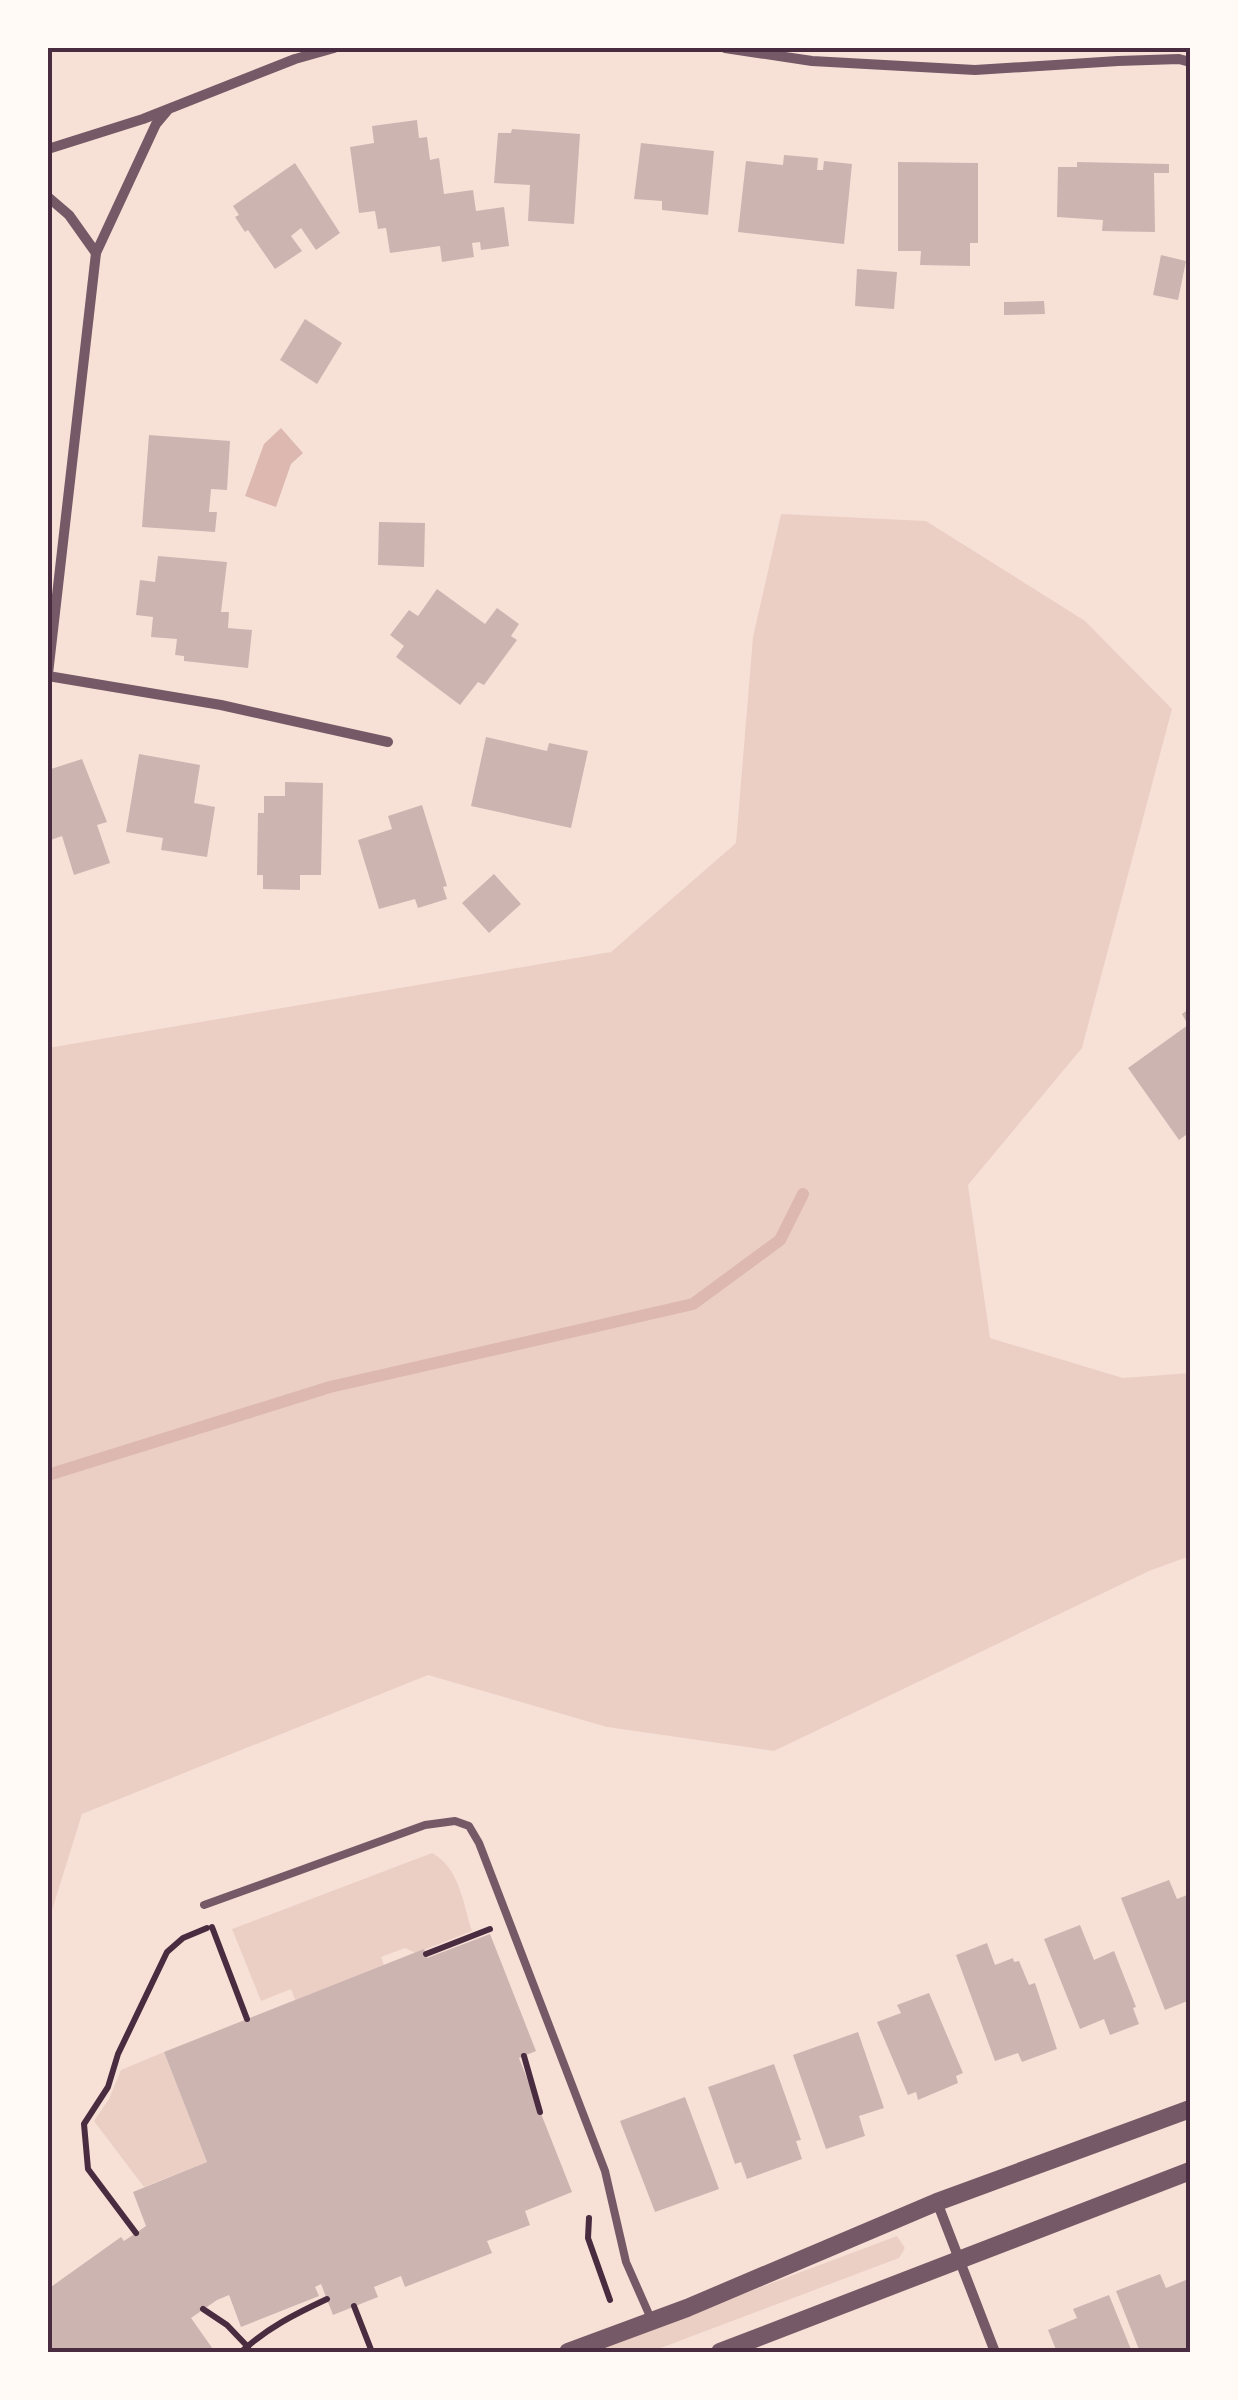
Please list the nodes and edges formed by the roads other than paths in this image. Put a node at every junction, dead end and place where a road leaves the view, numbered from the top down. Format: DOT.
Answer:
graph roads {
  1 [pos="334,48"];
  2 [pos="725,48"];
  3 [pos="1190,53"];
  4 [pos="1185,61"];
  5 [pos="167,111"];
  6 [pos="48,149"];
  7 [pos="48,197"];
  8 [pos="96,254"];
  9 [pos="48,675"];
  10 [pos="388,742"];
  11 [pos="204,1904"];
  12 [pos="1190,2109"];
  13 [pos="1190,2171"];
  14 [pos="936,2202"];
  15 [pos="960,2260"];
  16 [pos="652,2321"];
  17 [pos="568,2352"];
  18 [pos="720,2352"];
  19 [pos="995,2352"];
  1 -- 5 [label="street"];
  2 -- 4 [label="street"];
  3 -- 4 [label="street"];
  5 -- 6 [label="street"];
  5 -- 8 [label="street"];
  7 -- 8 [label="street"];
  8 -- 9 [label="street"];
  9 -- 10 [label="street"];
  11 -- 16 [label="lane"];
  12 -- 14 [label="street"];
  13 -- 15 [label="street"];
  14 -- 15 [label="street"];
  14 -- 16 [label="street"];
  15 -- 18 [label="street"];
  15 -- 19 [label="street"];
  16 -- 17 [label="street"];
}
